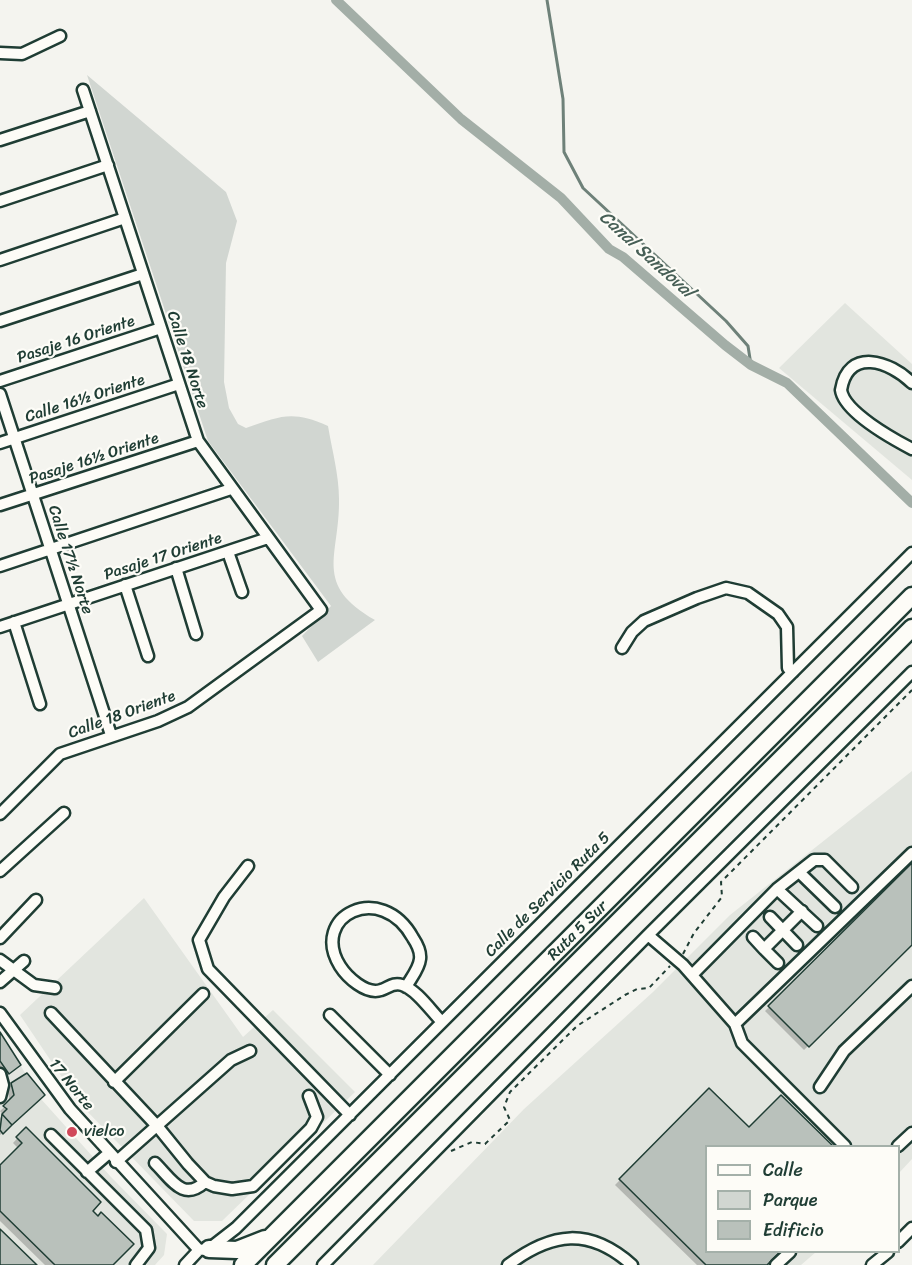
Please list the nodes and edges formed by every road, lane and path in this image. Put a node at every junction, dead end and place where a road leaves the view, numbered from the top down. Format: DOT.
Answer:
graph roads {
  1 [pos="60,36"];
  2 [pos="0,53"];
  3 [pos="83,90"];
  4 [pos="90,111"];
  5 [pos="0,140"];
  6 [pos="108,165"];
  7 [pos="0,201"];
  8 [pos="125,218"];
  9 [pos="0,260"];
  10 [pos="143,274"];
  11 [pos="0,321"];
  12 [pos="161,328"];
  13 [pos="0,381"];
  14 [pos="912,383"];
  15 [pos="179,384"];
  16 [pos="0,394"];
  17 [pos="14,438"];
  18 [pos="198,441"];
  19 [pos="0,443"];
  20 [pos="912,449"];
  21 [pos="231,489"];
  22 [pos="33,494"];
  23 [pos="0,505"];
  24 [pos="268,538"];
  25 [pos="51,549"];
  26 [pos="228,552"];
  27 [pos="912,553"];
  28 [pos="0,566"];
  29 [pos="176,568"];
  30 [pos="125,585"];
  31 [pos="242,592"];
  32 [pos="912,596"];
  33 [pos="69,604"];
  34 [pos="321,610"];
  35 [pos="14,622"];
  36 [pos="0,627"];
  37 [pos="912,628"];
  38 [pos="196,634"];
  39 [pos="622,648"];
  40 [pos="148,656"];
  41 [pos="793,672"];
  42 [pos="912,672"];
  43 [pos="912,690"];
  44 [pos="40,704"];
  45 [pos="111,735"];
  46 [pos="64,813"];
  47 [pos="0,814"];
  48 [pos="912,853"];
  49 [pos="248,866"];
  50 [pos="0,871"];
  51 [pos="799,872"];
  52 [pos="852,887"];
  53 [pos="777,889"];
  54 [pos="36,900"];
  55 [pos="835,907"];
  56 [pos="802,911"];
  57 [pos="770,917"];
  58 [pos="817,926"];
  59 [pos="783,930"];
  60 [pos="648,935"];
  61 [pos="0,938"];
  62 [pos="753,938"];
  63 [pos="797,945"];
  64 [pos="764,949"];
  65 [pos="677,959"];
  66 [pos="0,960"];
  67 [pos="24,961"];
  68 [pos="778,963"];
  69 [pos="14,970"];
  70 [pos="692,975"];
  71 [pos="0,982"];
  72 [pos="912,986"];
  73 [pos="406,987"];
  74 [pos="55,988"];
  75 [pos="203,994"];
  76 [pos="0,1013"];
  77 [pos="51,1013"];
  78 [pos="330,1015"];
  79 [pos="442,1022"];
  80 [pos="735,1024"];
  81 [pos="250,1051"];
  82 [pos="0,1074"];
  83 [pos="390,1075"];
  84 [pos="114,1082"];
  85 [pos="820,1087"];
  86 [pos="309,1096"];
  87 [pos="0,1097"];
  88 [pos="350,1115"];
  89 [pos="158,1127"];
  90 [pos="912,1133"];
  91 [pos="51,1135"];
  92 [pos="844,1145"];
  93 [pos="899,1145"];
  94 [pos="446,1155"];
  95 [pos="113,1158"];
  96 [pos="155,1163"];
  97 [pos="87,1172"];
  98 [pos="205,1182"];
  99 [pos="912,1228"];
  100 [pos="274,1235"];
  101 [pos="900,1240"];
  102 [pos="204,1249"];
  103 [pos="788,1253"];
  104 [pos="886,1253"];
  105 [pos="512,1264"];
  106 [pos="136,1265"];
  107 [pos="185,1265"];
  108 [pos="243,1265"];
  109 [pos="275,1265"];
  110 [pos="323,1265"];
  111 [pos="632,1265"];
  112 [pos="776,1265"];
  113 [pos="872,1265"];
  1 -- 2 [label="street"];
  3 -- 4 [label="street, Calle 18 Norte"];
  4 -- 5 [label="street"];
  4 -- 6 [label="street, Calle 18 Norte"];
  6 -- 7 [label="street"];
  6 -- 8 [label="street, Calle 18 Norte"];
  8 -- 9 [label="street"];
  8 -- 10 [label="street, Calle 18 Norte"];
  10 -- 11 [label="street"];
  10 -- 12 [label="street, Calle 18 Norte"];
  12 -- 13 [label="street, Pasaje 16 Oriente"];
  12 -- 15 [label="street, Calle 18 Norte"];
  14 -- 20 [label="street"];
  15 -- 17 [label="street, Calle 16½ Oriente"];
  15 -- 18 [label="street, Calle 18 Norte"];
  16 -- 17 [label="street, Calle 17½ Norte"];
  17 -- 19 [label="street, Calle 16½ Oriente"];
  17 -- 22 [label="street, Calle 17½ Norte"];
  18 -- 21 [label="street, Calle 18 Norte"];
  18 -- 22 [label="street, Pasaje 16½ Oriente"];
  21 -- 24 [label="street, Calle 18 Norte"];
  21 -- 25 [label="street"];
  22 -- 23 [label="street, Pasaje 16½ Oriente"];
  22 -- 25 [label="street, Calle 17½ Norte"];
  24 -- 26 [label="street, Pasaje 17 Oriente"];
  24 -- 34 [label="street, Calle 18 Norte"];
  25 -- 28 [label="street"];
  25 -- 33 [label="street, Calle 17½ Norte"];
  26 -- 29 [label="street, Pasaje 17 Oriente"];
  26 -- 31 [label="street"];
  27 -- 41 [label="street, Calle de Servicio Ruta 5"];
  29 -- 30 [label="street, Pasaje 17 Oriente"];
  29 -- 38 [label="street"];
  30 -- 33 [label="street, Pasaje 17 Oriente"];
  30 -- 40 [label="street"];
  32 -- 100 [label="highway, Ruta 5 Sur"];
  33 -- 35 [label="street, Pasaje 17 Oriente"];
  33 -- 45 [label="street, Calle 17½ Norte"];
  34 -- 45 [label="street, Calle 18 Oriente"];
  35 -- 36 [label="street, Pasaje 17 Oriente"];
  35 -- 44 [label="street"];
  37 -- 109 [label="highway, Ruta 5 Sur"];
  39 -- 41 [label="street"];
  41 -- 79 [label="street, Calle de Servicio Ruta 5"];
  42 -- 60 [label="street"];
  43 -- 65 [label="path"];
  45 -- 47 [label="street, Calle 18 Oriente"];
  46 -- 50 [label="street"];
  48 -- 80 [label="street"];
  49 -- 88 [label="street"];
  51 -- 52 [label="street"];
  51 -- 53 [label="street"];
  51 -- 55 [label="street"];
  53 -- 56 [label="street"];
  53 -- 70 [label="street"];
  54 -- 61 [label="street"];
  56 -- 58 [label="street"];
  56 -- 59 [label="street"];
  57 -- 59 [label="street"];
  59 -- 63 [label="street"];
  59 -- 64 [label="street"];
  60 -- 65 [label="street"];
  60 -- 110 [label="street"];
  62 -- 64 [label="street"];
  64 -- 68 [label="street"];
  65 -- 70 [label="street"];
  65 -- 94 [label="path"];
  66 -- 69 [label="street"];
  67 -- 69 [label="street"];
  69 -- 71 [label="street"];
  69 -- 74 [label="street"];
  70 -- 80 [label="street"];
  72 -- 85 [label="street"];
  73 -- 73 [label="street"];
  73 -- 79 [label="street"];
  75 -- 84 [label="street"];
  76 -- 95 [label="street, 17 Norte"];
  77 -- 84 [label="street"];
  78 -- 83 [label="street"];
  79 -- 83 [label="street, Calle de Servicio Ruta 5"];
  80 -- 92 [label="street"];
  81 -- 89 [label="street"];
  82 -- 87 [label="street"];
  83 -- 88 [label="street, Calle de Servicio Ruta 5"];
  84 -- 89 [label="street"];
  86 -- 98 [label="street"];
  88 -- 102 [label="street, Calle de Servicio Ruta 5"];
  89 -- 95 [label="street"];
  89 -- 98 [label="street"];
  90 -- 93 [label="street"];
  91 -- 97 [label="street"];
  95 -- 97 [label="street"];
  95 -- 102 [label="street, 17 Norte"];
  96 -- 98 [label="street"];
  97 -- 106 [label="street"];
  99 -- 101 [label="street"];
  100 -- 102 [label="highway"];
  100 -- 108 [label="highway, Ruta 5 Sur"];
  102 -- 107 [label="street, Calle de Servicio Ruta 5"];
  103 -- 112 [label="street"];
  104 -- 113 [label="street"];
  105 -- 111 [label="street"];
}
